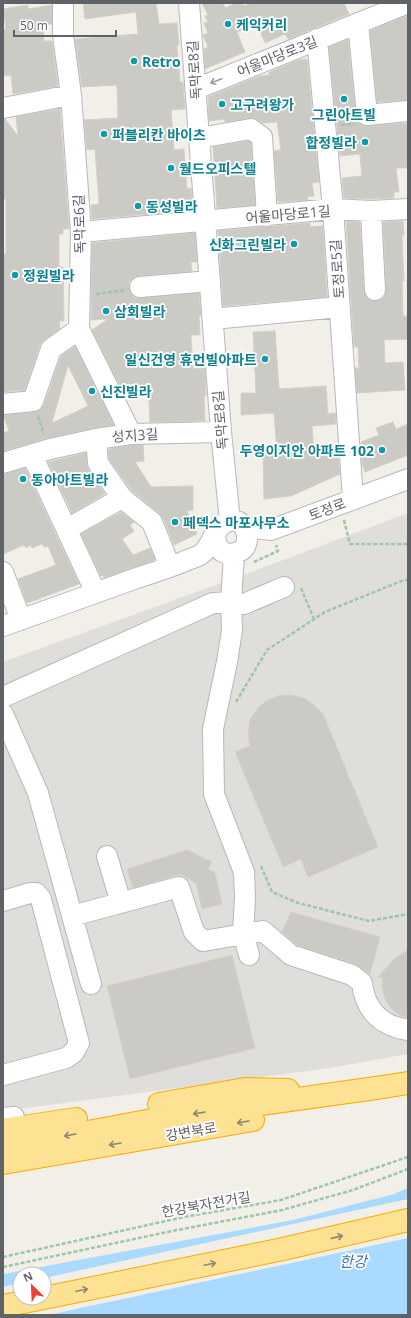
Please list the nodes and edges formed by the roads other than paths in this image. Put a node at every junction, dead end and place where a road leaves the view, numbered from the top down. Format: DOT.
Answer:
graph roads {
  1 [pos="63,3"];
  2 [pos="189,3"];
  3 [pos="408,3"];
  4 [pos="358,23"];
  5 [pos="317,39"];
  6 [pos="196,89"];
  7 [pos="71,95"];
  8 [pos="3,108"];
  9 [pos="408,111"];
  10 [pos="199,138"];
  11 [pos="333,209"];
  12 [pos="408,209"];
  13 [pos="371,211"];
  14 [pos="267,216"];
  15 [pos="206,221"];
  16 [pos="81,232"];
  17 [pos="210,281"];
  18 [pos="140,287"];
  19 [pos="374,290"];
  20 [pos="339,307"];
  21 [pos="213,319"];
  22 [pos="79,329"];
  23 [pos="3,404"];
  24 [pos="221,432"];
  25 [pos="131,434"];
  26 [pos="96,438"];
  27 [pos="41,452"];
  28 [pos="3,463"];
  29 [pos="408,479"];
  30 [pos="122,498"];
  31 [pos="346,502"];
  32 [pos="66,529"];
  33 [pos="238,544"];
  34 [pos="200,554"];
  35 [pos="170,567"];
  36 [pos="3,572"];
  37 [pos="291,584"];
  38 [pos="96,593"];
  39 [pos="231,602"];
  40 [pos="12,623"];
  41 [pos="3,697"];
  42 [pos="3,714"];
  43 [pos="107,856"];
  44 [pos="3,901"];
  45 [pos="121,903"];
  46 [pos="72,916"];
  47 [pos="243,933"];
  48 [pos="249,955"];
  49 [pos="91,984"];
  50 [pos="408,1030"];
  51 [pos="3,1075"];
  52 [pos="408,1083"];
  53 [pos="368,1089"];
  54 [pos="7,1122"];
  55 [pos="3,1148"];
  56 [pos="3,1163"];
  57 [pos="408,1220"];
  58 [pos="52,1296"];
  1 -- 7 [label="street, 독막로6길"];
  2 -- 6 [label="street, 독막로8길"];
  3 -- 4 [label="street, 어울마당로3길"];
  4 -- 5 [label="street, 어울마당로3길"];
  4 -- 9 [label="street"];
  5 -- 6 [label="street, 어울마당로3길, one-way"];
  5 -- 11 [label="street, 토정로5길"];
  6 -- 10 [label="street, 독막로8길"];
  7 -- 8 [label="street"];
  7 -- 16 [label="street, 독막로6길"];
  10 -- 14 [label="street"];
  10 -- 15 [label="street, 독막로8길"];
  11 -- 13 [label="street, 어울마당로1길"];
  11 -- 14 [label="street, 어울마당로1길"];
  11 -- 20 [label="street, 토정로5길"];
  12 -- 13 [label="street, 어울마당로1길"];
  13 -- 19 [label="street"];
  14 -- 15 [label="street, 어울마당로1길"];
  15 -- 16 [label="street"];
  15 -- 17 [label="street, 독막로8길"];
  16 -- 22 [label="street, 독막로6길"];
  17 -- 18 [label="street"];
  17 -- 21 [label="street, 독막로8길"];
  20 -- 21 [label="street"];
  20 -- 31 [label="street, 토정로5길"];
  21 -- 24 [label="street, 독막로8길"];
  22 -- 23 [label="street"];
  22 -- 25 [label="street, 독막로6길"];
  24 -- 25 [label="street, 성지3길"];
  24 -- 33 [label="street, 독막로8길"];
  25 -- 26 [label="street, 성지3길"];
  26 -- 27 [label="street, 성지3길"];
  26 -- 30 [label="street"];
  27 -- 28 [label="street, 성지3길"];
  27 -- 32 [label="street"];
  29 -- 31 [label="street, 토정로"];
  30 -- 32 [label="street"];
  30 -- 35 [label="street"];
  31 -- 33 [label="street, 토정로"];
  32 -- 38 [label="street"];
  33 -- 34 [label="street"];
  33 -- 34 [label="street, 토정로"];
  33 -- 39 [label="street, 독막로8길"];
  34 -- 35 [label="street"];
  35 -- 38 [label="street"];
  36 -- 40 [label="street"];
  37 -- 39 [label="street"];
  38 -- 40 [label="street"];
  39 -- 41 [label="street"];
  39 -- 47 [label="street, 독막로8길"];
  42 -- 46 [label="street"];
  43 -- 45 [label="street"];
  44 -- 51 [label="street"];
  45 -- 46 [label="street"];
  45 -- 47 [label="street"];
  46 -- 49 [label="street"];
  47 -- 48 [label="street, 독막로8길"];
  47 -- 50 [label="street"];
  52 -- 53 [label="highway, 강변북로"];
  53 -- 54 [label="highway"];
  53 -- 55 [label="highway, 강변북로, one-way"];
  53 -- 56 [label="highway, 강변북로, one-way"];
  58 -- 57 [label="highway, one-way"];
}
